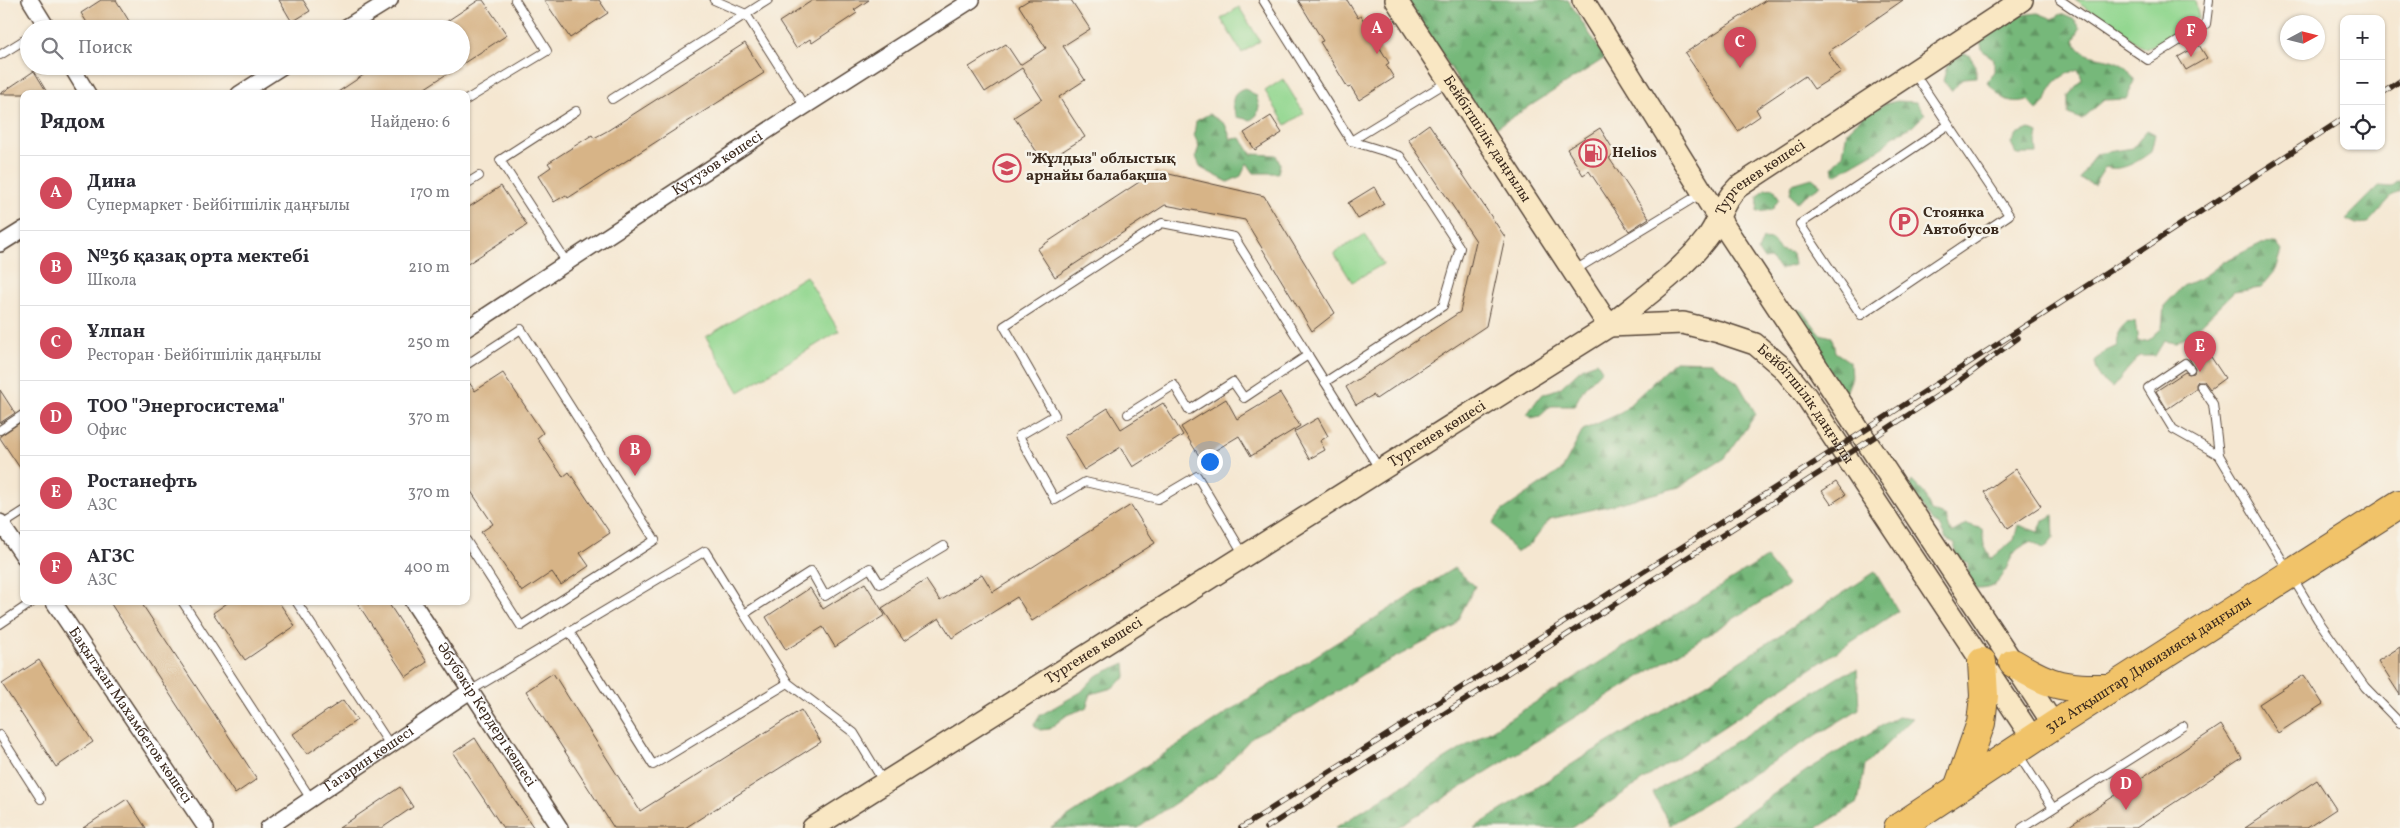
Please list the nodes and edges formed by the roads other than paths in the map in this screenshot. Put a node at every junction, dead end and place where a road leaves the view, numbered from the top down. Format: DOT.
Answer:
graph roads {
  1 [pos="30,0"];
  2 [pos="390,0"];
  3 [pos="514,0"];
  4 [pos="714,0"];
  5 [pos="768,0"];
  6 [pos="972,0"];
  7 [pos="1263,0"];
  8 [pos="1396,0"];
  9 [pos="1583,0"];
  10 [pos="2022,0"];
  11 [pos="2060,0"];
  12 [pos="2209,0"];
  13 [pos="746,14"];
  14 [pos="41,20"];
  15 [pos="358,20"];
  16 [pos="20,43"];
  17 [pos="0,55"];
  18 [pos="1913,72"];
  19 [pos="76,75"];
  20 [pos="269,75"];
  21 [pos="1449,82"];
  22 [pos="86,90"];
  23 [pos="245,90"];
  24 [pos="470,98"];
  25 [pos="612,99"];
  26 [pos="805,106"];
  27 [pos="576,111"];
  28 [pos="1948,125"];
  29 [pos="1351,141"];
  30 [pos="479,176"];
  31 [pos="470,182"];
  32 [pos="1703,192"];
  33 [pos="1718,217"];
  34 [pos="20,232"];
  35 [pos="0,244"];
  36 [pos="567,263"];
  37 [pos="1573,271"];
  38 [pos="470,326"];
  39 [pos="1609,326"];
  40 [pos="1308,355"];
  41 [pos="470,361"];
  42 [pos="2190,369"];
  43 [pos="1325,382"];
  44 [pos="2201,386"];
  45 [pos="1128,414"];
  46 [pos="20,417"];
  47 [pos="0,430"];
  48 [pos="2219,456"];
  49 [pos="1380,470"];
  50 [pos="2400,504"];
  51 [pos="20,513"];
  52 [pos="1,523"];
  53 [pos="470,546"];
  54 [pos="944,546"];
  55 [pos="20,551"];
  56 [pos="1244,556"];
  57 [pos="2290,574"];
  58 [pos="28,605"];
  59 [pos="56,605"];
  60 [pos="185,605"];
  61 [pos="299,605"];
  62 [pos="415,605"];
  63 [pos="744,614"];
  64 [pos="0,624"];
  65 [pos="569,631"];
  66 [pos="1982,662"];
  67 [pos="2013,663"];
  68 [pos="788,683"];
  69 [pos="2111,688"];
  70 [pos="470,691"];
  71 [pos="2400,723"];
  72 [pos="2183,726"];
  73 [pos="0,734"];
  74 [pos="2034,738"];
  75 [pos="390,745"];
  76 [pos="884,783"];
  77 [pos="1958,788"];
  78 [pos="41,799"];
  79 [pos="311,799"];
  80 [pos="2053,808"];
  81 [pos="206,828"];
  82 [pos="268,828"];
  83 [pos="560,828"];
  84 [pos="813,828"];
  85 [pos="1898,828"];
  86 [pos="2022,828"];
  1 -- 14 [label="street"];
  2 -- 15 [label="street"];
  3 -- 24 [label="lane"];
  4 -- 13 [label="lane"];
  5 -- 13 [label="lane"];
  6 -- 26 [label="street, Кутузов көшесі"];
  7 -- 29 [label="lane"];
  8 -- 21 [label="main road, Бейбітшілік даңғылы"];
  9 -- 32 [label="main road, Бейбітшілік даңғылы"];
  10 -- 18 [label="main road, Тургенев көшесі"];
  11 -- 12 [label="lane"];
  13 -- 25 [label="lane"];
  13 -- 26 [label="lane"];
  16 -- 17 [label="lane"];
  18 -- 28 [label="lane"];
  18 -- 33 [label="main road, Тургенев көшесі"];
  19 -- 22 [label="street"];
  20 -- 23 [label="street"];
  21 -- 29 [label="lane"];
  21 -- 37 [label="main road, Бейбітшілік даңғылы"];
  26 -- 36 [label="street, Кутузов көшесі"];
  27 -- 36 [label="lane"];
  28 -- 28 [label="lane"];
  29 -- 43 [label="lane"];
  30 -- 31 [label="lane"];
  32 -- 33 [label="main road, Бейбітшілік даңғылы"];
  32 -- 37 [label="lane"];
  33 -- 39 [label="main road, Тургенев көшесі"];
  33 -- 67 [label="main road, Бейбітшілік даңғылы"];
  34 -- 35 [label="street"];
  36 -- 38 [label="street, Кутузов көшесі"];
  37 -- 39 [label="main road, Бейбітшілік даңғылы"];
  39 -- 49 [label="main road, Тургенев көшесі"];
  39 -- 66 [label="main road, Бейбітшілік даңғылы"];
  40 -- 43 [label="lane"];
  40 -- 45 [label="lane"];
  40 -- 56 [label="lane"];
  41 -- 53 [label="lane"];
  42 -- 48 [label="lane"];
  43 -- 49 [label="lane"];
  44 -- 48 [label="lane"];
  46 -- 47 [label="lane"];
  48 -- 57 [label="lane"];
  49 -- 56 [label="main road, Тургенев көшесі"];
  50 -- 57 [label="highway, 312 Атқыштар Дивизиясы даңғылы"];
  51 -- 52 [label="lane"];
  52 -- 55 [label="street"];
  54 -- 63 [label="lane"];
  56 -- 76 [label="main road, Тургенев көшесі"];
  57 -- 69 [label="highway, 312 Атқыштар Дивизиясы даңғылы"];
  57 -- 71 [label="lane"];
  58 -- 64 [label="lane"];
  59 -- 81 [label="street, Бақытжан Махамбетов көшесі"];
  60 -- 79 [label="lane"];
  61 -- 75 [label="lane"];
  62 -- 70 [label="street, Әбубәкір Кердері көшесі"];
  63 -- 65 [label="lane"];
  63 -- 68 [label="lane"];
  65 -- 68 [label="lane"];
  65 -- 70 [label="lane"];
  66 -- 74 [label="main road, Бейбітшілік даңғылы"];
  66 -- 77 [label="highway"];
  67 -- 69 [label="highway"];
  67 -- 74 [label="main road, Бейбітшілік даңғылы"];
  68 -- 76 [label="lane"];
  69 -- 74 [label="highway, 312 Атқыштар Дивизиясы даңғылы"];
  70 -- 75 [label="street, Гагарин көшесі"];
  70 -- 83 [label="street, Әбубәкір Кердері көшесі"];
  72 -- 80 [label="lane"];
  73 -- 78 [label="lane"];
  74 -- 77 [label="highway, 312 Атқыштар Дивизиясы даңғылы"];
  74 -- 80 [label="lane"];
  75 -- 79 [label="street, Гагарин көшесі"];
  76 -- 84 [label="main road, Тургенев көшесі"];
  77 -- 85 [label="highway, 312 Атқыштар Дивизиясы даңғылы"];
  79 -- 82 [label="street, Гагарин көшесі"];
  80 -- 86 [label="lane"];
}
